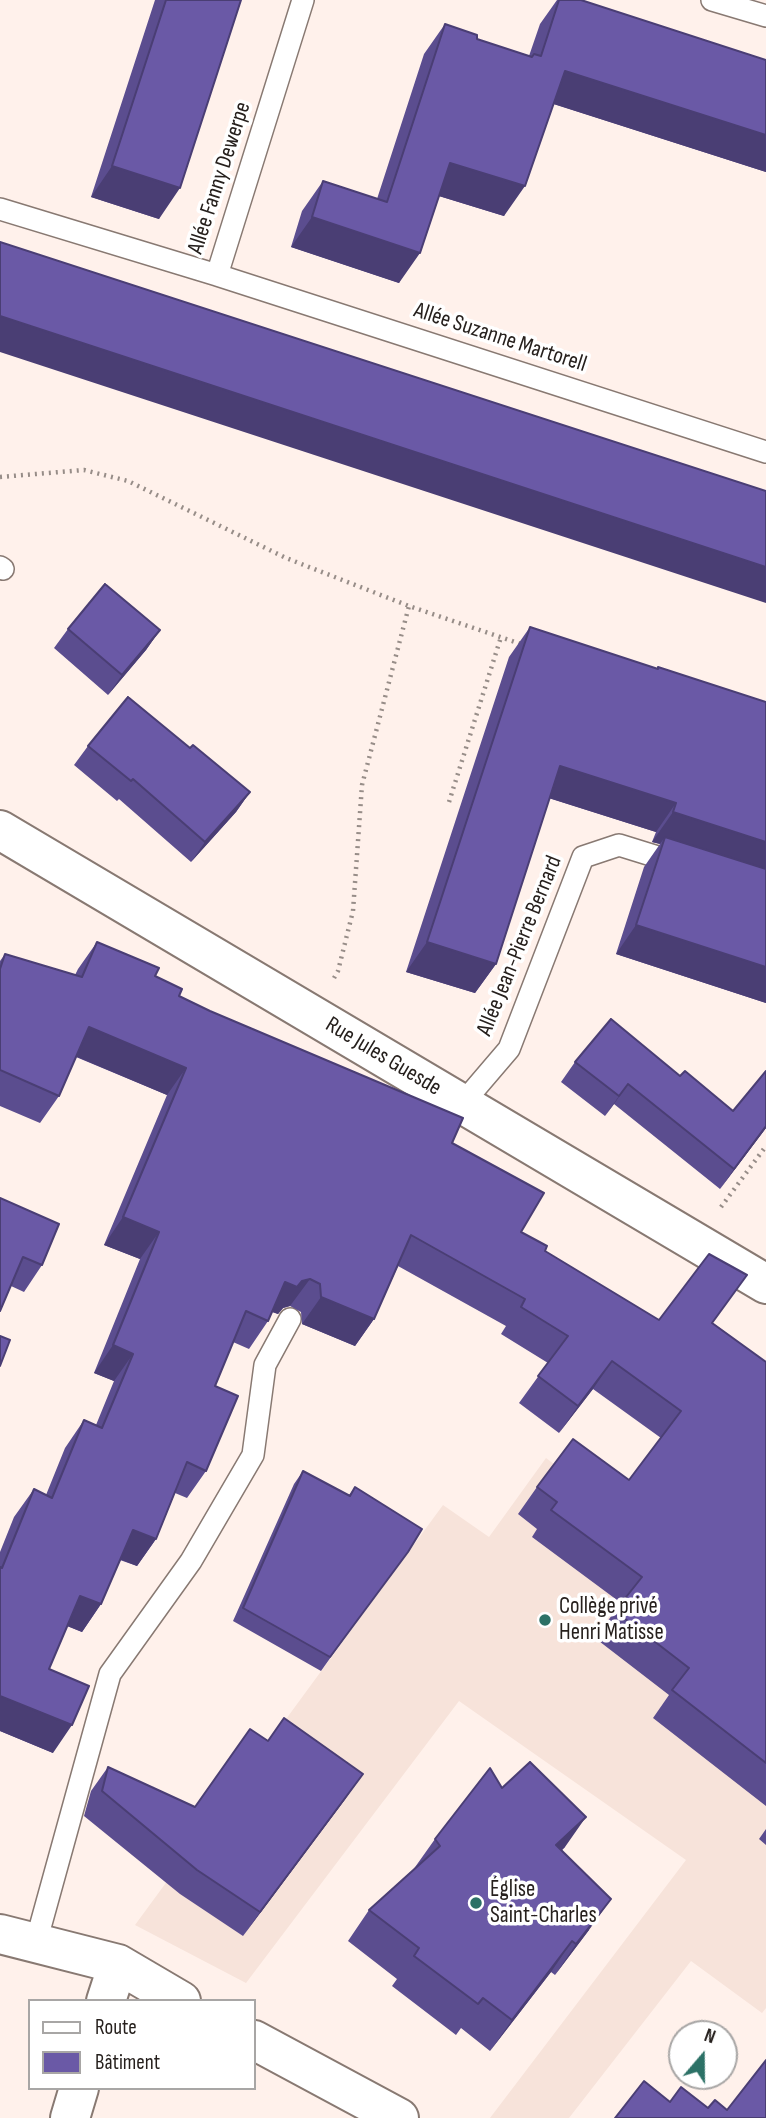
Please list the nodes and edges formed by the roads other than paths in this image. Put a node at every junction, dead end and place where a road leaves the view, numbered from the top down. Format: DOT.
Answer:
graph roads {
  1 [pos="303,0"];
  2 [pos="712,0"];
  3 [pos="766,16"];
  4 [pos="0,209"];
  5 [pos="217,275"];
  6 [pos="766,452"];
  7 [pos="0,831"];
  8 [pos="699,870"];
  9 [pos="462,1104"];
  10 [pos="766,1284"];
  11 [pos="290,1319"];
  12 [pos="18,1938"];
  13 [pos="118,1964"];
  14 [pos="107,1999"];
  15 [pos="178,1999"];
  16 [pos="256,2041"];
  17 [pos="78,2090"];
  18 [pos="70,2118"];
  19 [pos="398,2118"];
  1 -- 5 [label="lane, Allée Fanny Dewerpe"];
  2 -- 3 [label="lane"];
  4 -- 5 [label="lane, Allée Fanny Dewerpe"];
  5 -- 6 [label="lane, Allée Suzanne Martorell"];
  7 -- 9 [label="street, Rue Jules Guesde"];
  8 -- 9 [label="lane, Allée Jean-Pierre Bernard"];
  9 -- 10 [label="street, Rue Jules Guesde"];
  11 -- 12 [label="lane"];
  12 -- 13 [label="street"];
  13 -- 14 [label="street"];
  13 -- 15 [label="street"];
  16 -- 19 [label="street"];
  17 -- 18 [label="street"];
}
